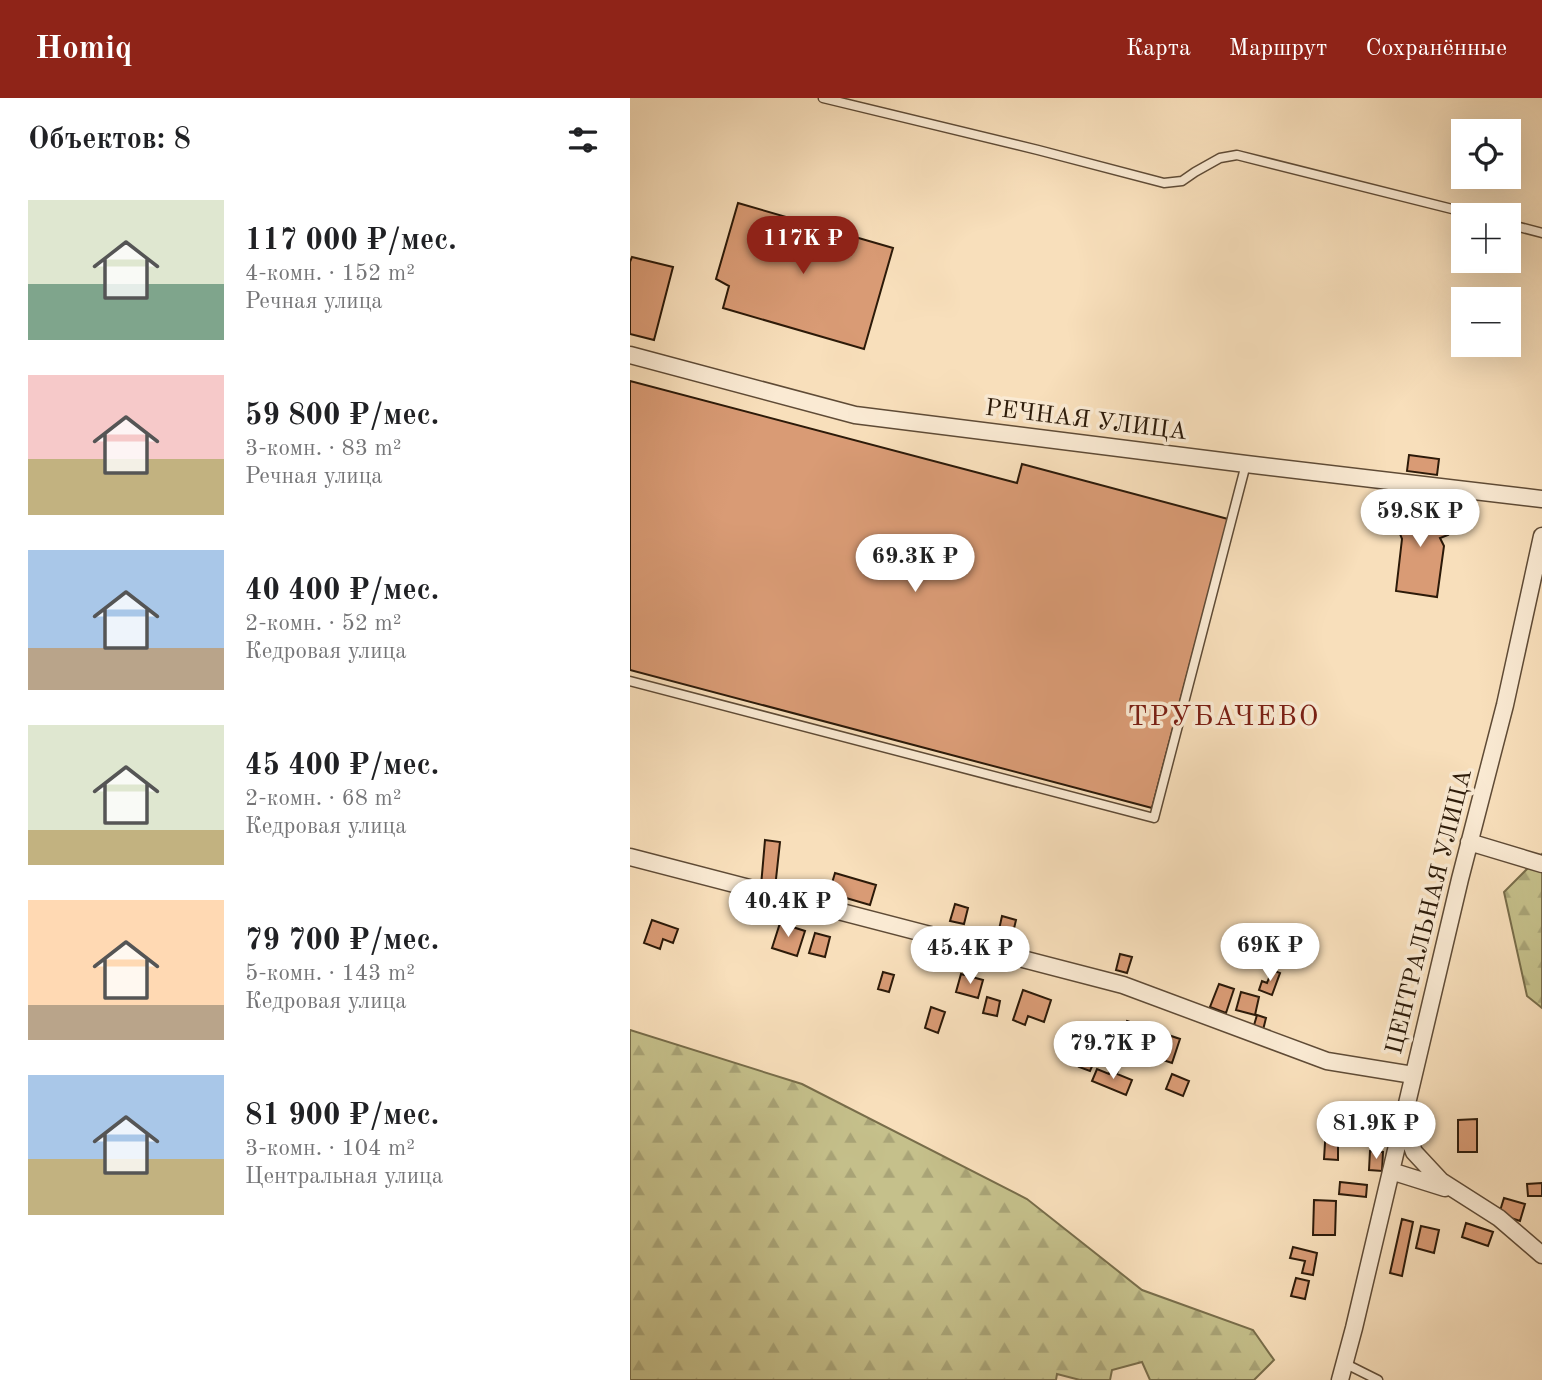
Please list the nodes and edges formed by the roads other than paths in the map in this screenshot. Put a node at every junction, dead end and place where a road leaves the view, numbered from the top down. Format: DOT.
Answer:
graph roads {
  1 [pos="823,98"];
  2 [pos="1451,209"];
  3 [pos="1521,227"];
  4 [pos="1542,233"];
  5 [pos="630,355"];
  6 [pos="1246,464"];
  7 [pos="1542,499"];
  8 [pos="1542,536"];
  9 [pos="630,681"];
  10 [pos="1469,842"];
  11 [pos="630,857"];
  12 [pos="1542,864"];
  13 [pos="1413,1075"];
  14 [pos="1403,1122"];
  15 [pos="1391,1171"];
  16 [pos="1454,1191"];
  17 [pos="1542,1255"];
  18 [pos="1344,1363"];
  19 [pos="1339,1380"];
  20 [pos="1378,1380"];
  1 -- 2 [label="lane"];
  3 -- 4 [label="lane"];
  5 -- 6 [label="street, РЕЧНАЯ УЛИЦА"];
  6 -- 7 [label="street, РЕЧНАЯ УЛИЦА"];
  6 -- 9 [label="lane"];
  8 -- 10 [label="street, ЦЕНТРАЛЬНАЯ УЛИЦА"];
  10 -- 12 [label="street"];
  10 -- 13 [label="street, ЦЕНТРАЛЬНАЯ УЛИЦА"];
  11 -- 13 [label="street"];
  13 -- 14 [label="street, ЦЕНТРАЛЬНАЯ УЛИЦА"];
  14 -- 15 [label="street, ЦЕНТРАЛЬНАЯ УЛИЦА"];
  14 -- 16 [label="street"];
  15 -- 16 [label="street"];
  15 -- 18 [label="street, ЦЕНТРАЛЬНАЯ УЛИЦА"];
  16 -- 17 [label="street"];
  18 -- 19 [label="street, ЦЕНТРАЛЬНАЯ УЛИЦА"];
  18 -- 20 [label="lane"];
}
